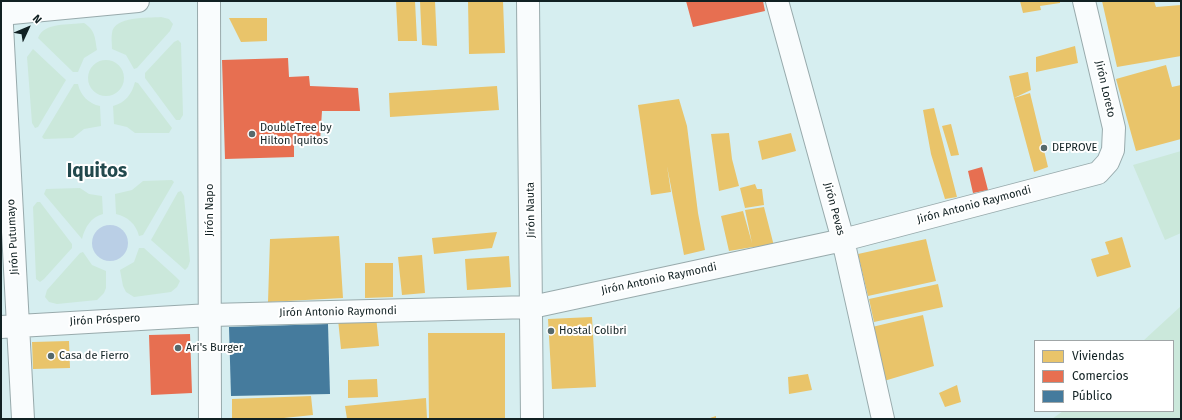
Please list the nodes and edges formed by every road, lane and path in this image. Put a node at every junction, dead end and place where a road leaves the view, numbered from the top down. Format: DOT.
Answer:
graph roads {
  1 [pos="138,1"];
  2 [pos="209,1"];
  3 [pos="528,1"];
  4 [pos="778,1"];
  5 [pos="1084,1"];
  6 [pos="1,11"];
  7 [pos="1098,173"];
  8 [pos="843,240"];
  9 [pos="532,307"];
  10 [pos="210,315"];
  11 [pos="9,326"];
  12 [pos="23,419"];
  13 [pos="210,419"];
  14 [pos="532,419"];
  15 [pos="883,419"];
  1 -- 6 [label="street"];
  2 -- 10 [label="street, Jirón Napo"];
  3 -- 9 [label="street, Jirón Nauta"];
  4 -- 8 [label="street, Jirón Pevas"];
  5 -- 7 [label="street, Jirón Loreto"];
  6 -- 11 [label="street, Jirón Putumayo"];
  7 -- 8 [label="street, Jirón Antonio Raymondi"];
  8 -- 9 [label="street, Jirón Antonio Raymondi"];
  8 -- 15 [label="street, Jirón Pevas"];
  9 -- 10 [label="street, Jirón Antonio Raymondi"];
  9 -- 14 [label="street, Jirón Nauta"];
  10 -- 11 [label="street, Jirón Próspero"];
  10 -- 13 [label="street, Jirón Napo"];
  11 -- 12 [label="street, Jirón Putumayo"];
}
